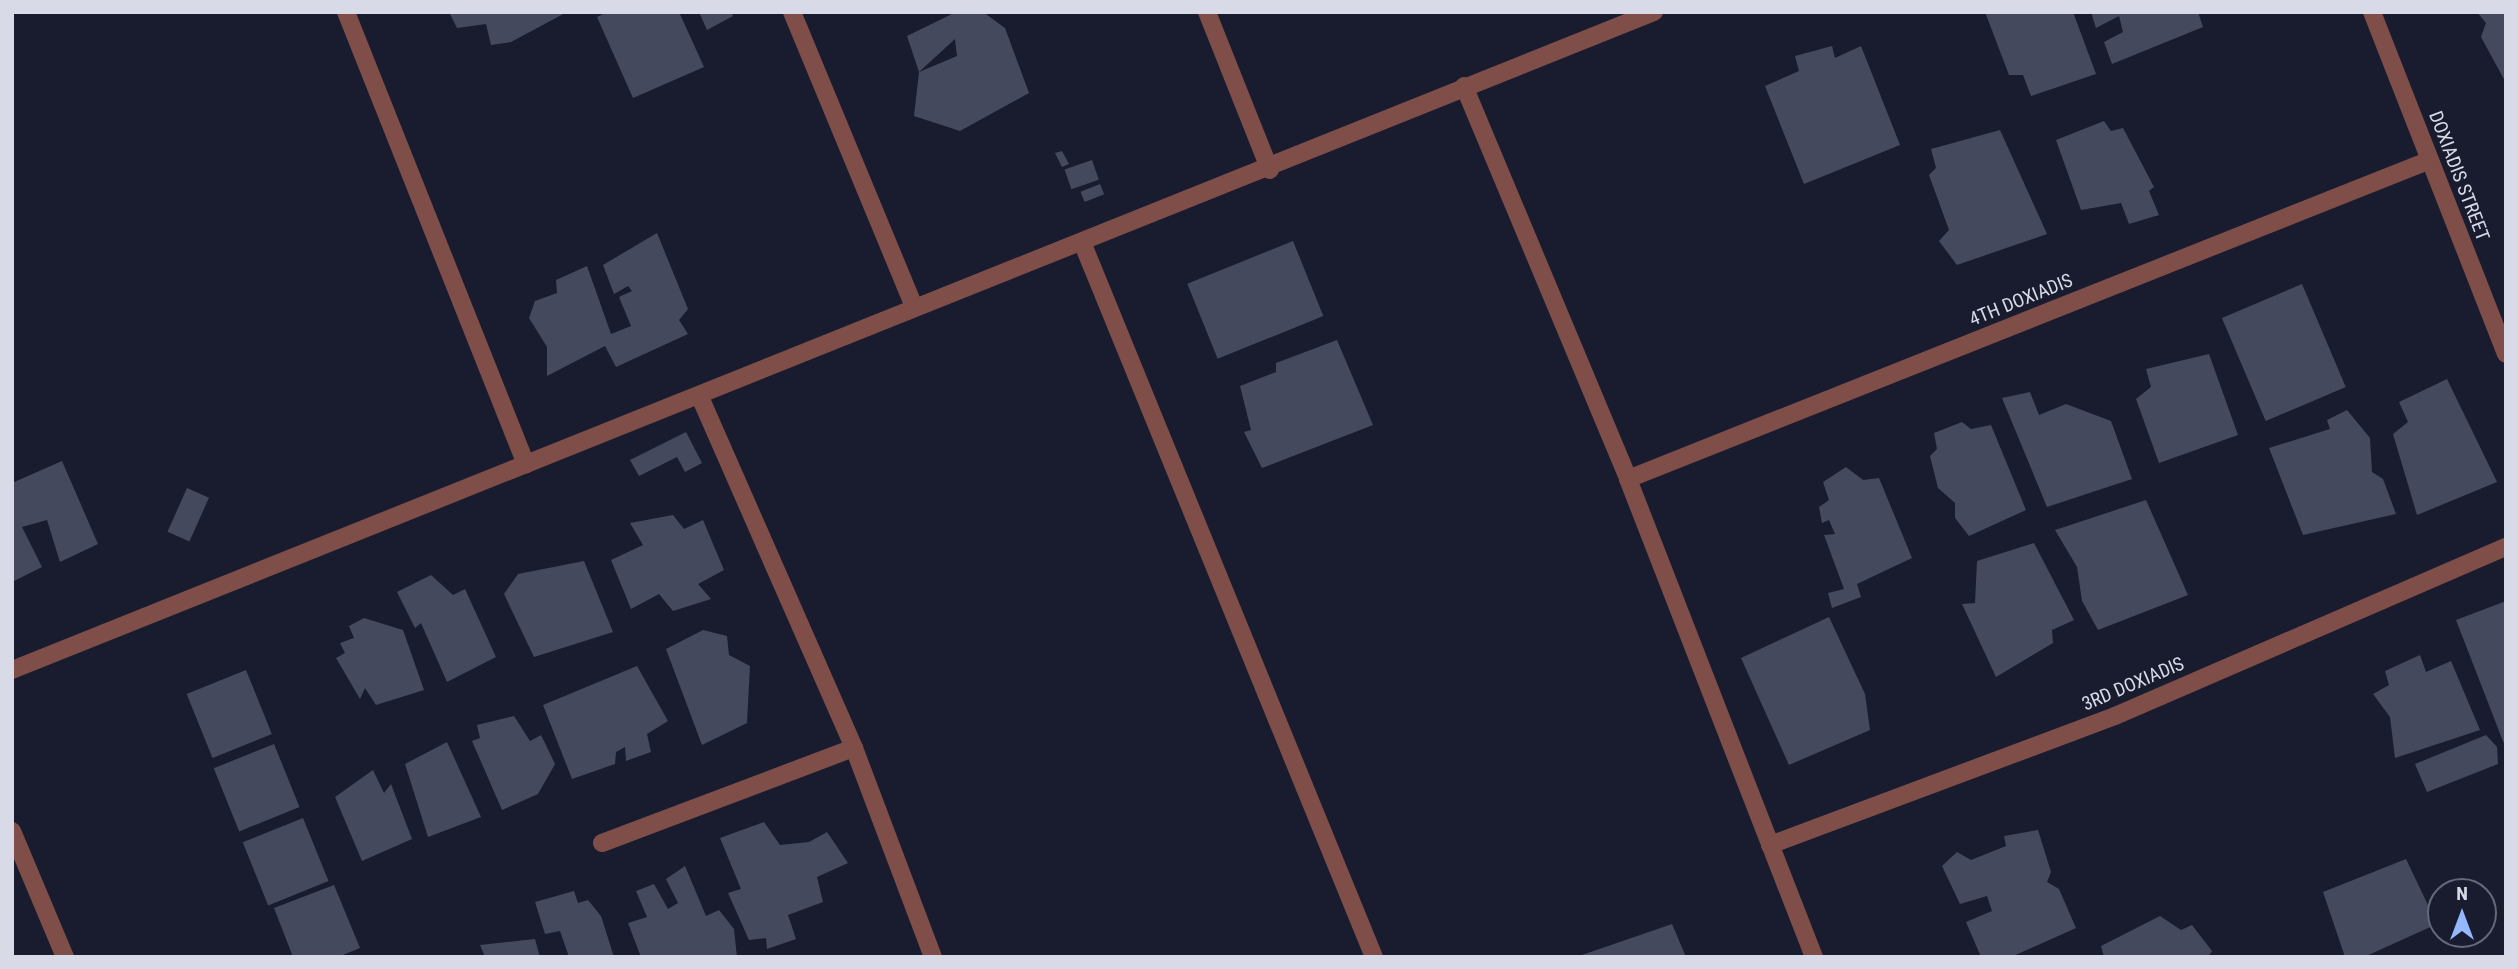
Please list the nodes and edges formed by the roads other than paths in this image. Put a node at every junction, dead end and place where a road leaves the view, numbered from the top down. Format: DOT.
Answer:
graph roads {
  1 [pos="346,12"];
  2 [pos="792,12"];
  3 [pos="1207,12"];
  4 [pos="1654,12"];
  5 [pos="2372,12"];
  6 [pos="1634,16"];
  7 [pos="1464,86"];
  8 [pos="2430,160"];
  9 [pos="1270,170"];
  10 [pos="1082,242"];
  11 [pos="914,307"];
  12 [pos="2506,354"];
  13 [pos="700,397"];
  14 [pos="526,464"];
  15 [pos="1628,479"];
  16 [pos="2506,547"];
  17 [pos="12,670"];
  18 [pos="854,748"];
  19 [pos="12,831"];
  20 [pos="602,843"];
  21 [pos="1770,845"];
  22 [pos="65,957"];
  23 [pos="933,957"];
  24 [pos="1374,957"];
  25 [pos="1814,957"];
  1 -- 14 [label="street"];
  2 -- 11 [label="street"];
  3 -- 9 [label="street"];
  4 -- 6 [label="street"];
  5 -- 8 [label="street, DOXIADIS STREET"];
  6 -- 7 [label="street"];
  7 -- 9 [label="street"];
  7 -- 15 [label="street"];
  8 -- 12 [label="street, DOXIADIS STREET"];
  8 -- 15 [label="street, 4TH DOXIADIS"];
  9 -- 10 [label="street"];
  10 -- 11 [label="street"];
  10 -- 24 [label="street"];
  11 -- 13 [label="street"];
  13 -- 14 [label="street"];
  13 -- 18 [label="street"];
  14 -- 17 [label="street"];
  15 -- 21 [label="street"];
  16 -- 21 [label="street, 3RD DOXIADIS"];
  18 -- 20 [label="street"];
  18 -- 23 [label="street"];
  19 -- 22 [label="street"];
  21 -- 25 [label="street"];
}
